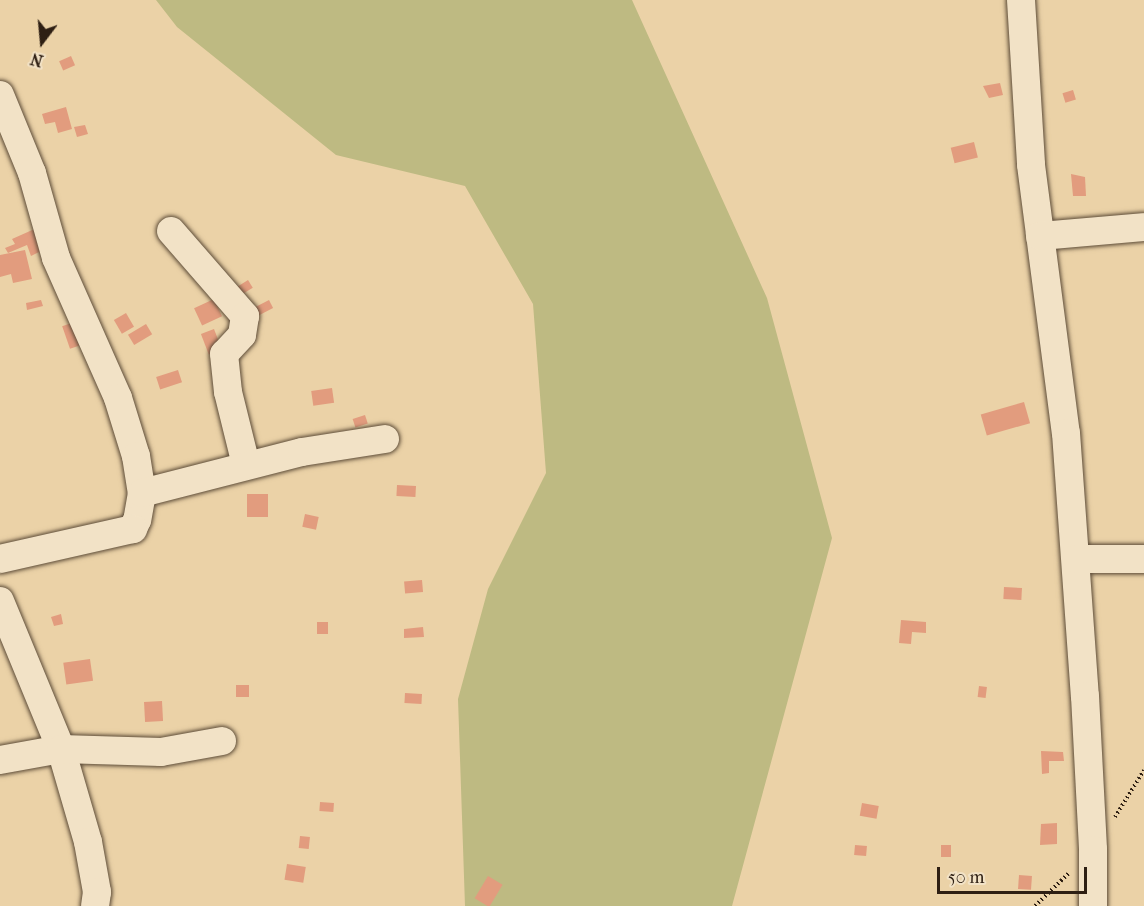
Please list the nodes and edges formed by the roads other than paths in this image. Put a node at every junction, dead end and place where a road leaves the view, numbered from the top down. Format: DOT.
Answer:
graph roads {
  1 [pos="1021,0"];
  2 [pos="0,95"];
  3 [pos="1144,227"];
  4 [pos="171,231"];
  5 [pos="1040,236"];
  6 [pos="385,439"];
  7 [pos="246,465"];
  8 [pos="142,493"];
  9 [pos="0,559"];
  10 [pos="1076,559"];
  11 [pos="1144,559"];
  12 [pos="0,601"];
  13 [pos="222,741"];
  14 [pos="61,749"];
  15 [pos="0,760"];
  16 [pos="95,906"];
  17 [pos="1093,906"];
  1 -- 5 [label="street"];
  2 -- 8 [label="street"];
  3 -- 5 [label="street"];
  4 -- 7 [label="street"];
  5 -- 10 [label="street"];
  6 -- 7 [label="street"];
  7 -- 8 [label="street"];
  8 -- 9 [label="street"];
  10 -- 11 [label="street"];
  10 -- 17 [label="street"];
  12 -- 14 [label="street"];
  13 -- 14 [label="street"];
  14 -- 15 [label="street"];
  14 -- 16 [label="street"];
}
